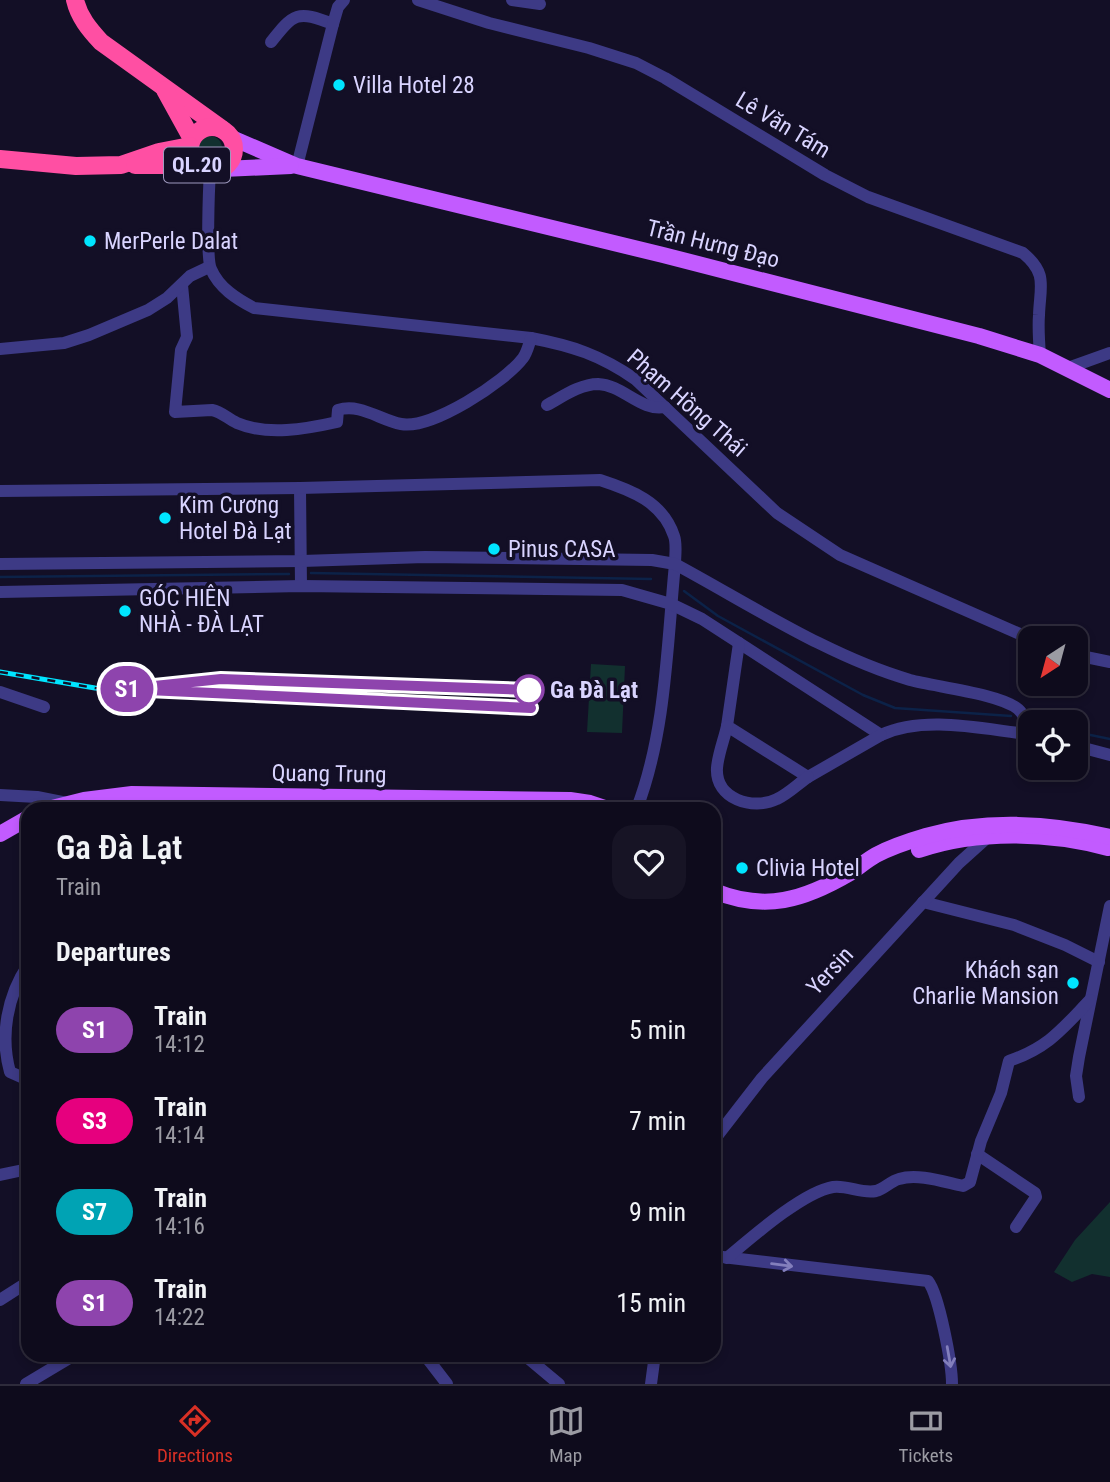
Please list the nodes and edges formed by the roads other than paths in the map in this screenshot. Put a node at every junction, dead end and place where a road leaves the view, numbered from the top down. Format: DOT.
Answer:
graph roads {
  1 [pos="75,0"];
  2 [pos="344,0"];
  3 [pos="418,0"];
  4 [pos="512,0"];
  5 [pos="540,4"];
  6 [pos="333,24"];
  7 [pos="271,42"];
  8 [pos="161,84"];
  9 [pos="227,134"];
  10 [pos="191,143"];
  11 [pos="0,159"];
  12 [pos="121,165"];
  13 [pos="297,166"];
  14 [pos="210,168"];
  15 [pos="209,267"];
  16 [pos="181,285"];
  17 [pos="531,338"];
  18 [pos="0,349"];
  19 [pos="1110,353"];
  20 [pos="1040,355"];
  21 [pos="1068,368"];
  22 [pos="1110,390"];
  23 [pos="547,405"];
  24 [pos="665,407"];
  25 [pos="300,488"];
  26 [pos="0,491"];
  27 [pos="302,561"];
  28 [pos="0,564"];
  29 [pos="676,564"];
  30 [pos="301,586"];
  31 [pos="0,592"];
  32 [pos="671,604"];
  33 [pos="1018,634"];
  34 [pos="739,643"];
  35 [pos="1088,657"];
  36 [pos="1110,662"];
  37 [pos="0,692"];
  38 [pos="44,707"];
  39 [pos="1019,710"];
  40 [pos="727,726"];
  41 [pos="1018,733"];
  42 [pos="881,735"];
  43 [pos="1088,749"];
  44 [pos="1110,755"];
  45 [pos="808,777"];
  46 [pos="0,795"];
  47 [pos="50,802"];
  48 [pos="78,802"];
  49 [pos="124,802"];
  50 [pos="583,802"];
  51 [pos="639,802"];
  52 [pos="21,822"];
  53 [pos="1012,826"];
  54 [pos="0,834"];
  55 [pos="986,838"];
  56 [pos="1110,838"];
  57 [pos="1110,848"];
  58 [pos="851,872"];
  59 [pos="721,894"];
  60 [pos="923,902"];
  61 [pos="1110,906"];
  62 [pos="1099,962"];
  63 [pos="21,978"];
  64 [pos="1090,1000"];
  65 [pos="2,1022"];
  66 [pos="21,1077"];
  67 [pos="1079,1097"];
  68 [pos="721,1131"];
  69 [pos="977,1154"];
  70 [pos="21,1170"];
  71 [pos="0,1175"];
  72 [pos="1016,1227"];
  73 [pos="721,1257"];
  74 [pos="21,1286"];
  75 [pos="0,1300"];
  76 [pos="63,1362"];
  77 [pos="430,1362"];
  78 [pos="533,1362"];
  79 [pos="654,1362"];
  80 [pos="26,1384"];
  81 [pos="447,1384"];
  82 [pos="559,1384"];
  83 [pos="652,1384"];
  84 [pos="952,1384"];
  1 -- 8 [label="highway, QL.20"];
  2 -- 6 [label="street"];
  3 -- 20 [label="street, Lê Văn Tám"];
  4 -- 5 [label="street"];
  6 -- 7 [label="street"];
  6 -- 13 [label="street"];
  8 -- 9 [label="highway, QL.20"];
  8 -- 10 [label="highway, QL.20"];
  9 -- 10 [label="highway, QL.20"];
  9 -- 13 [label="main road, Trần Hưng Đạo"];
  9 -- 14 [label="highway, QL.20"];
  10 -- 12 [label="highway, QL.20"];
  10 -- 14 [label="highway, QL.20"];
  11 -- 12 [label="highway, QL.20"];
  12 -- 14 [label="highway, QL.20"];
  13 -- 14 [label="main road, Trần Hưng Đạo"];
  13 -- 20 [label="main road, Trần Hưng Đạo"];
  14 -- 15 [label="street"];
  15 -- 16 [label="street"];
  15 -- 17 [label="street, Phạm Hồng Thái"];
  16 -- 17 [label="street"];
  16 -- 18 [label="street"];
  17 -- 24 [label="street, Phạm Hồng Thái"];
  19 -- 21 [label="street"];
  20 -- 21 [label="main road, Trần Hưng Đạo"];
  21 -- 22 [label="main road, Trần Hưng Đạo"];
  23 -- 24 [label="street"];
  24 -- 33 [label="street, Phạm Hồng Thái"];
  25 -- 26 [label="street"];
  25 -- 27 [label="street"];
  25 -- 29 [label="street"];
  27 -- 28 [label="street"];
  27 -- 29 [label="street"];
  27 -- 30 [label="street"];
  29 -- 32 [label="street"];
  29 -- 39 [label="street"];
  30 -- 31 [label="street"];
  30 -- 32 [label="street"];
  32 -- 34 [label="street"];
  32 -- 51 [label="street"];
  34 -- 40 [label="street"];
  34 -- 42 [label="street"];
  35 -- 36 [label="street"];
  37 -- 38 [label="street"];
  40 -- 45 [label="street"];
  40 -- 45 [label="street"];
  41 -- 42 [label="street"];
  42 -- 45 [label="street"];
  43 -- 44 [label="street"];
  46 -- 47 [label="street"];
  48 -- 49 [label="main road, Quang Trung"];
  49 -- 50 [label="main road, Quang Trung"];
  52 -- 54 [label="main road"];
  53 -- 55 [label="street, Yersin"];
  53 -- 56 [label="main road, Yersin"];
  53 -- 58 [label="main road"];
  55 -- 57 [label="main road"];
  55 -- 58 [label="main road"];
  55 -- 60 [label="street, Yersin"];
  58 -- 59 [label="main road"];
  60 -- 62 [label="street"];
  60 -- 68 [label="street, Yersin"];
  61 -- 62 [label="street"];
  62 -- 64 [label="street"];
  63 -- 65 [label="street"];
  64 -- 67 [label="street"];
  64 -- 69 [label="street"];
  65 -- 66 [label="street"];
  69 -- 72 [label="street"];
  69 -- 73 [label="street"];
  70 -- 71 [label="street"];
  73 -- 84 [label="street, one-way"];
  74 -- 75 [label="street"];
  76 -- 80 [label="street"];
  77 -- 81 [label="street"];
  78 -- 82 [label="street"];
  79 -- 83 [label="street"];
}
